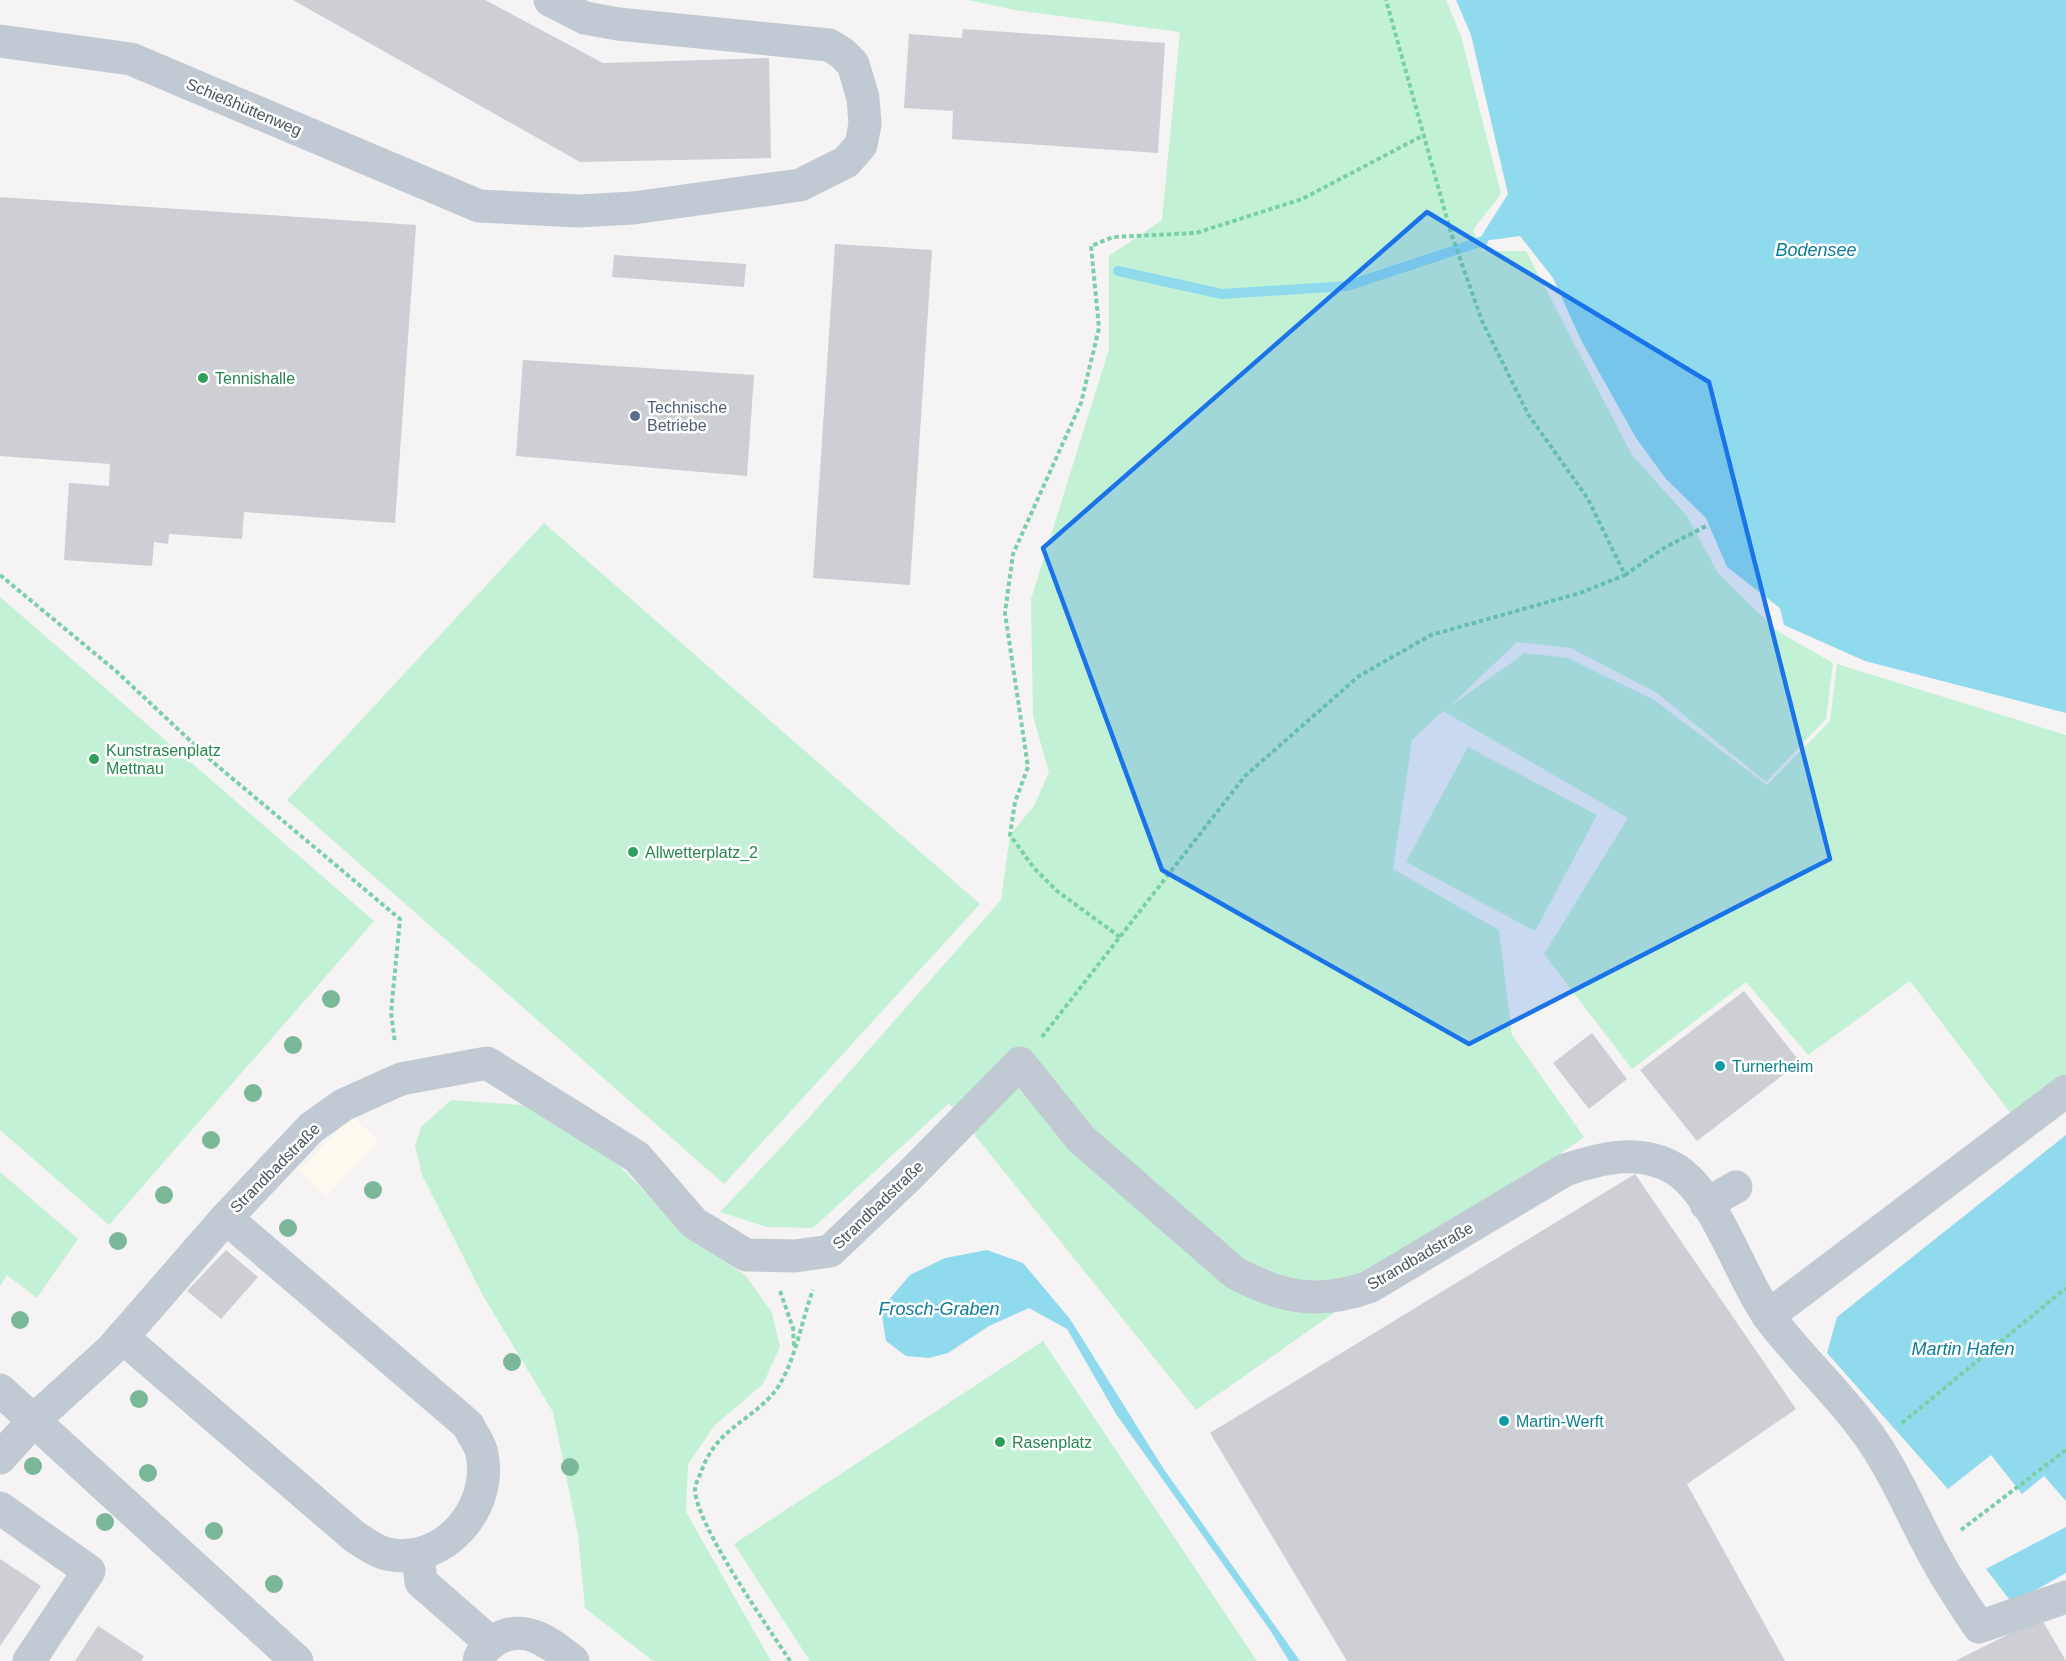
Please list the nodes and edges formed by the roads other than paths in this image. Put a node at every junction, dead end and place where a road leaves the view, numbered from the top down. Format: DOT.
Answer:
graph roads {
  1 [pos="550,0"];
  2 [pos="0,41"];
  3 [pos="2066,1091"];
  4 [pos="1736,1187"];
  5 [pos="1706,1204"];
  6 [pos="226,1218"];
  7 [pos="1768,1316"];
  8 [pos="122,1337"];
  9 [pos="0,1390"];
  10 [pos="35,1419"];
  11 [pos="0,1458"];
  12 [pos="0,1508"];
  13 [pos="418,1556"];
  14 [pos="2066,1596"];
  15 [pos="485,1652"];
  16 [pos="28,1661"];
  17 [pos="297,1661"];
  18 [pos="573,1661"];
  1 -- 2 [label="street, Schießhüttenweg"];
  3 -- 7 [label="street"];
  4 -- 5 [label="street"];
  5 -- 6 [label="street, Strandbadstraße"];
  5 -- 7 [label="street, Strandbadstraße"];
  6 -- 8 [label="street, Strandbadstraße"];
  6 -- 13 [label="street"];
  7 -- 14 [label="street, Strandbadstraße"];
  8 -- 10 [label="street, Strandbadstraße"];
  8 -- 13 [label="street"];
  9 -- 10 [label="street"];
  10 -- 11 [label="street, Strandbadstraße"];
  10 -- 17 [label="street"];
  12 -- 16 [label="street"];
  13 -- 15 [label="street"];
  15 -- 18 [label="street"];
}
